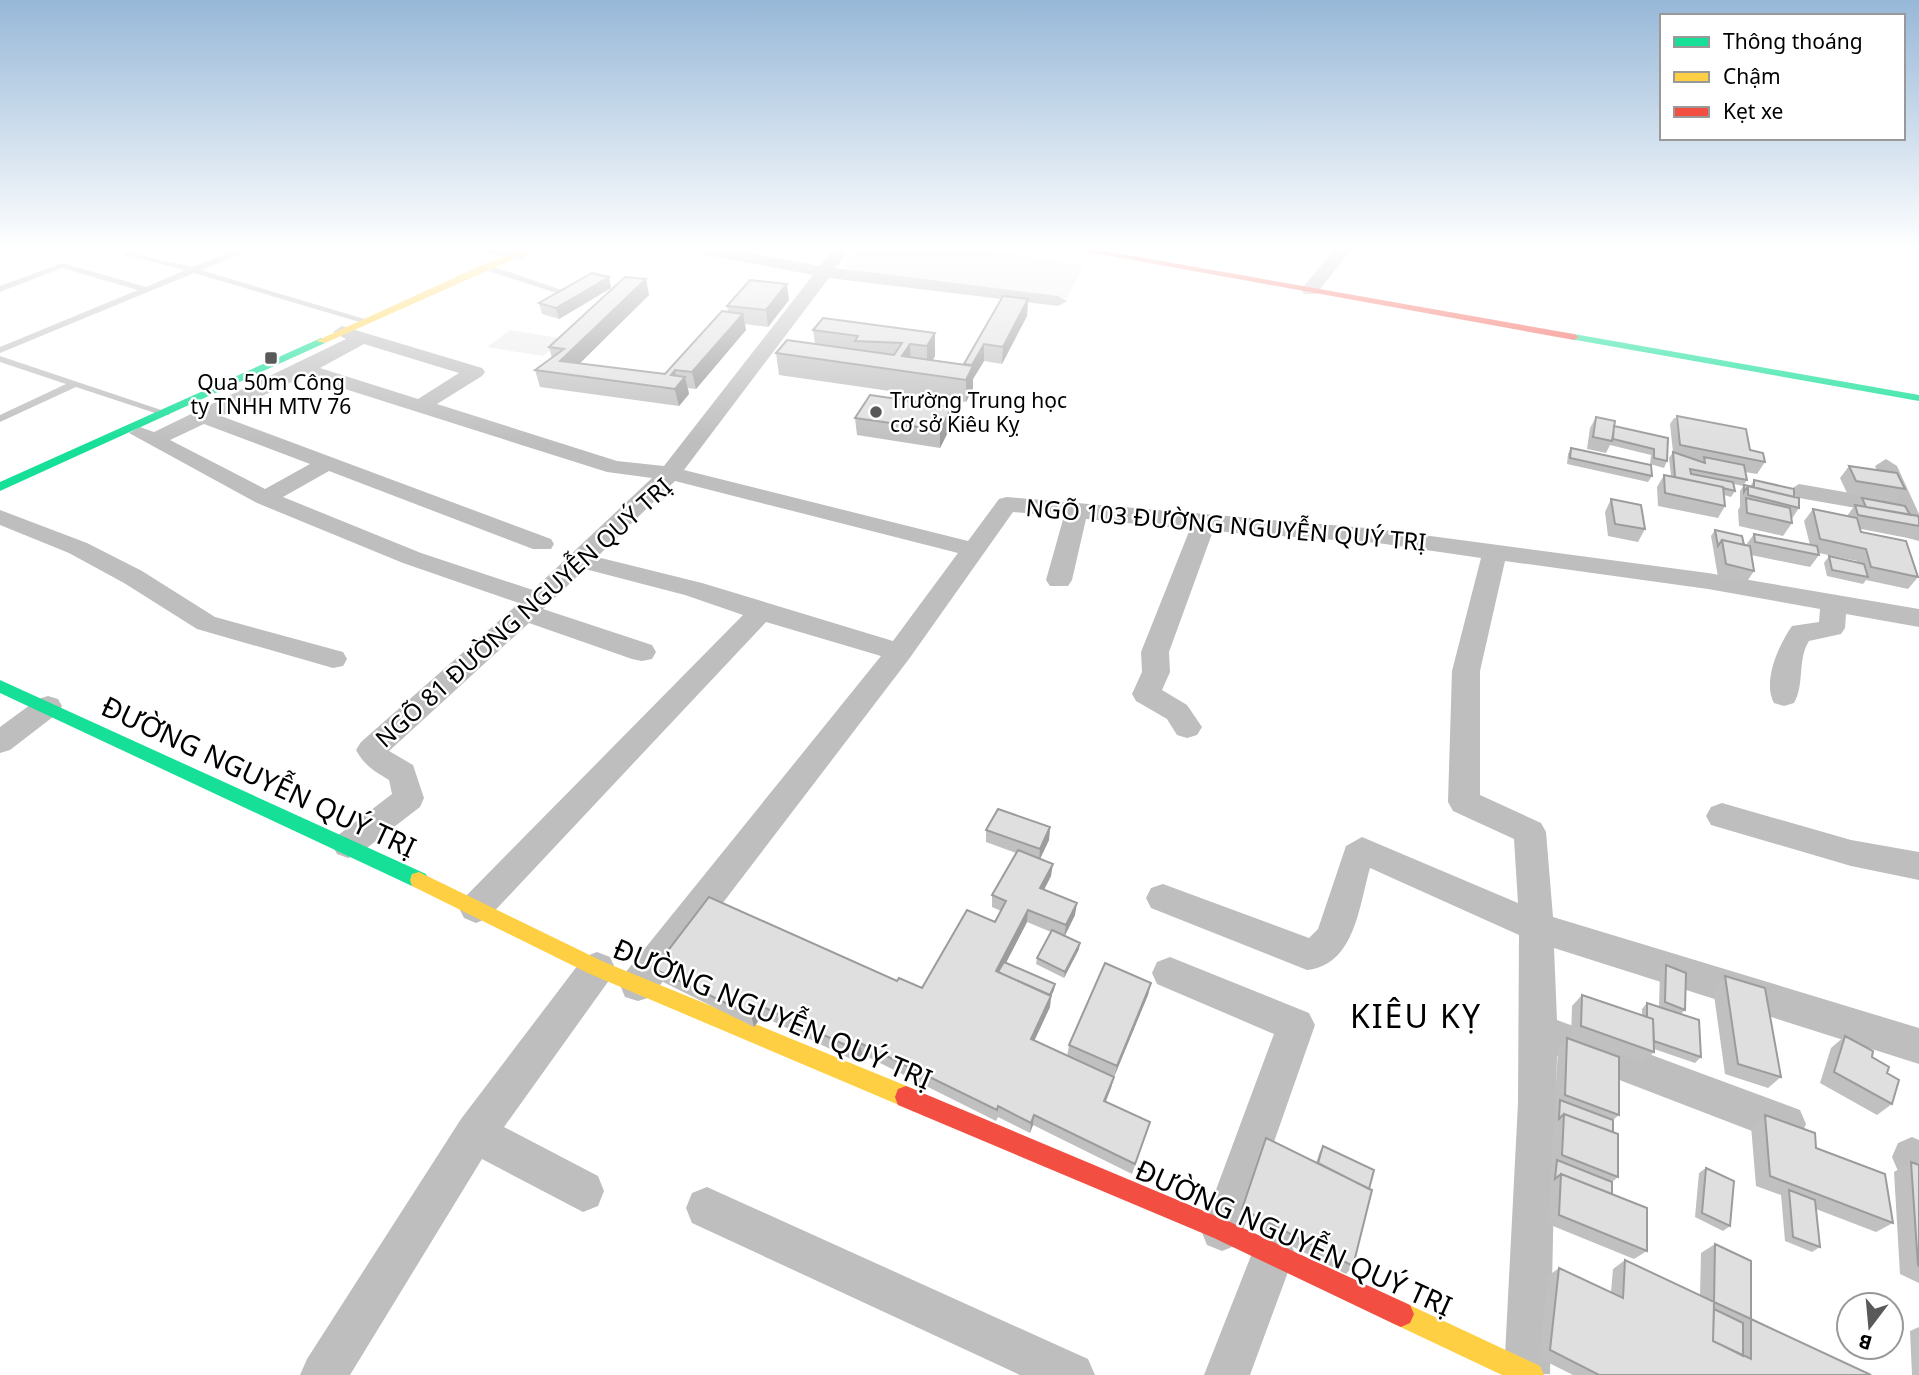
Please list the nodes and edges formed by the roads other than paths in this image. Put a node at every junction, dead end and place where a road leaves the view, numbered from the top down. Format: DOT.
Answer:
graph roads {
  1 [pos="85,314"];
  2 [pos="320,314"];
  3 [pos="393,314"];
  4 [pos="792,314"];
  5 [pos="1446,314"];
  6 [pos="364,329"];
  7 [pos="342,332"];
  8 [pos="0,350"];
  9 [pos="0,359"];
  10 [pos="303,369"];
  11 [pos="232,382"];
  12 [pos="76,383"];
  13 [pos="253,393"];
  14 [pos="1919,398"];
  15 [pos="419,407"];
  16 [pos="165,412"];
  17 [pos="203,416"];
  18 [pos="0,419"];
  19 [pos="131,429"];
  20 [pos="153,440"];
  21 [pos="326,464"];
  22 [pos="1886,466"];
  23 [pos="670,473"];
  24 [pos="0,487"];
  25 [pos="1799,491"];
  26 [pos="265,498"];
  27 [pos="1077,510"];
  28 [pos="1905,510"];
  29 [pos="0,517"];
  30 [pos="1204,523"];
  31 [pos="1919,534"];
  32 [pos="542,544"];
  33 [pos="975,550"];
  34 [pos="1495,551"];
  35 [pos="580,560"];
  36 [pos="1059,580"];
  37 [pos="1833,602"];
  38 [pos="532,606"];
  39 [pos="761,612"];
  40 [pos="1919,618"];
  41 [pos="642,652"];
  42 [pos="899,652"];
  43 [pos="332,659"];
  44 [pos="0,686"];
  45 [pos="1784,696"];
  46 [pos="48,706"];
  47 [pos="1187,727"];
  48 [pos="0,742"];
  49 [pos="1722,816"];
  50 [pos="348,845"];
  51 [pos="1919,866"];
  52 [pos="1163,898"];
  53 [pos="476,908"];
  54 [pos="1538,928"];
  55 [pos="597,968"];
  56 [pos="1170,973"];
  57 [pos="638,985"];
  58 [pos="1538,1031"];
  59 [pos="1919,1046"];
  60 [pos="1786,1124"];
  61 [pos="475,1133"];
  62 [pos="583,1191"];
  63 [pos="707,1208"];
  64 [pos="1222,1230"];
  65 [pos="1273,1253"];
  66 [pos="1529,1374"];
  67 [pos="323,1375"];
  68 [pos="1072,1375"];
  69 [pos="1227,1375"];
  1 -- 8 [label="lane"];
  2 -- 6 [label="lane"];
  3 -- 6 [label="street"];
  4 -- 23 [label="street"];
  5 -- 14 [label="street"];
  6 -- 7 [label="street"];
  6 -- 10 [label="street"];
  6 -- 15 [label="street"];
  7 -- 11 [label="street"];
  9 -- 12 [label="lane"];
  10 -- 13 [label="street"];
  10 -- 15 [label="street"];
  11 -- 13 [label="street"];
  11 -- 16 [label="street"];
  12 -- 16 [label="lane"];
  12 -- 18 [label="lane"];
  13 -- 17 [label="street"];
  15 -- 23 [label="street"];
  16 -- 19 [label="street"];
  17 -- 20 [label="street"];
  17 -- 21 [label="street"];
  19 -- 20 [label="street"];
  19 -- 24 [label="street"];
  20 -- 26 [label="street"];
  21 -- 26 [label="street"];
  21 -- 32 [label="street"];
  22 -- 28 [label="street"];
  23 -- 33 [label="street, NGÕ 81 ĐƯỜNG NGUYỄN QUÝ TRỊ"];
  23 -- 35 [label="street, NGÕ 81 ĐƯỜNG NGUYỄN QUÝ TRỊ"];
  25 -- 28 [label="street"];
  26 -- 38 [label="street"];
  27 -- 30 [label="street, NGÕ 103 ĐƯỜNG NGUYỄN QUÝ TRỊ"];
  27 -- 33 [label="street, NGÕ 103 ĐƯỜNG NGUYỄN QUÝ TRỊ"];
  27 -- 36 [label="street"];
  28 -- 31 [label="street"];
  29 -- 43 [label="street"];
  30 -- 34 [label="street, NGÕ 103 ĐƯỜNG NGUYỄN QUÝ TRỊ"];
  30 -- 47 [label="street"];
  33 -- 42 [label="street, NGÕ 103 ĐƯỜNG NGUYỄN QUÝ TRỊ"];
  34 -- 37 [label="street, NGÕ 103 ĐƯỜNG NGUYỄN QUÝ TRỊ"];
  34 -- 54 [label="street"];
  35 -- 38 [label="street, NGÕ 81 ĐƯỜNG NGUYỄN QUÝ TRỊ"];
  35 -- 39 [label="street"];
  37 -- 40 [label="street, NGÕ 103 ĐƯỜNG NGUYỄN QUÝ TRỊ"];
  37 -- 45 [label="street"];
  38 -- 41 [label="street"];
  38 -- 50 [label="street, NGÕ 81 ĐƯỜNG NGUYỄN QUÝ TRỊ"];
  39 -- 42 [label="street"];
  39 -- 53 [label="street"];
  42 -- 57 [label="street, NGÕ 103 ĐƯỜNG NGUYỄN QUÝ TRỊ"];
  44 -- 46 [label="street, ĐƯỜNG NGUYỄN QUÝ TRỊ"];
  46 -- 48 [label="street"];
  46 -- 50 [label="street, ĐƯỜNG NGUYỄN QUÝ TRỊ"];
  49 -- 51 [label="street"];
  50 -- 53 [label="street, ĐƯỜNG NGUYỄN QUÝ TRỊ"];
  52 -- 54 [label="street"];
  53 -- 55 [label="street, ĐƯỜNG NGUYỄN QUÝ TRỊ"];
  54 -- 58 [label="street"];
  54 -- 59 [label="street"];
  55 -- 57 [label="street, ĐƯỜNG NGUYỄN QUÝ TRỊ"];
  55 -- 61 [label="street"];
  56 -- 64 [label="street"];
  57 -- 64 [label="street, ĐƯỜNG NGUYỄN QUÝ TRỊ"];
  58 -- 60 [label="street"];
  58 -- 66 [label="street"];
  61 -- 62 [label="street"];
  61 -- 67 [label="street"];
  63 -- 68 [label="street"];
  64 -- 65 [label="street, ĐƯỜNG NGUYỄN QUÝ TRỊ"];
  65 -- 66 [label="street, ĐƯỜNG NGUYỄN QUÝ TRỊ"];
  65 -- 69 [label="street"];
}
